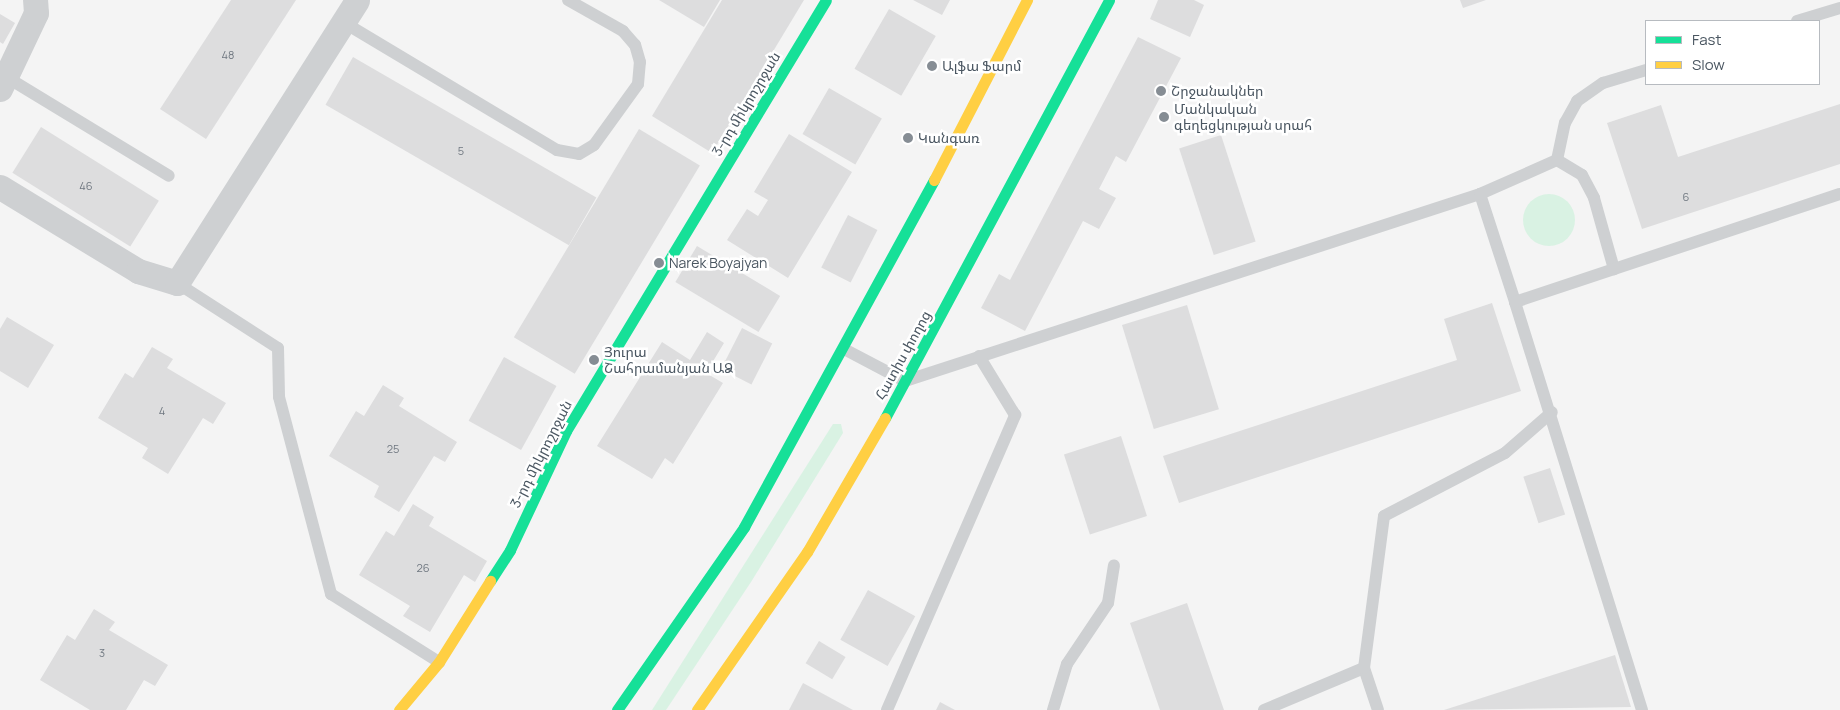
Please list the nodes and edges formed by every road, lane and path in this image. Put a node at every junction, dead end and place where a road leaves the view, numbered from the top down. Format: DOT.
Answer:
graph roads {
  1 [pos="35,0"];
  2 [pos="357,0"];
  3 [pos="568,0"];
  4 [pos="826,0"];
  5 [pos="1027,0"];
  6 [pos="1109,0"];
  7 [pos="1840,8"];
  8 [pos="1800,20"];
  9 [pos="343,22"];
  10 [pos="1645,70"];
  11 [pos="4,84"];
  12 [pos="1557,160"];
  13 [pos="170,176"];
  14 [pos="0,187"];
  15 [pos="1480,194"];
  16 [pos="1840,194"];
  17 [pos="1614,269"];
  18 [pos="177,283"];
  19 [pos="1515,302"];
  20 [pos="844,349"];
  21 [pos="979,356"];
  22 [pos="906,381"];
  23 [pos="1552,412"];
  24 [pos="1114,565"];
  25 [pos="440,662"];
  26 [pos="1364,668"];
  27 [pos="399,710"];
  28 [pos="617,710"];
  29 [pos="697,710"];
  30 [pos="887,710"];
  31 [pos="1054,710"];
  32 [pos="1264,710"];
  33 [pos="1378,710"];
  34 [pos="1642,710"];
  1 -- 11 [label="street"];
  2 -- 9 [label="street"];
  3 -- 9 [label="lane"];
  4 -- 25 [label="main road, 3-րդ միկրոշրջան"];
  5 -- 20 [label="main road"];
  6 -- 22 [label="main road, Հատիս փողոց"];
  7 -- 8 [label="lane"];
  9 -- 18 [label="street"];
  10 -- 12 [label="lane"];
  11 -- 13 [label="lane"];
  12 -- 15 [label="lane"];
  12 -- 17 [label="lane"];
  14 -- 18 [label="street"];
  15 -- 19 [label="lane"];
  15 -- 21 [label="lane"];
  16 -- 17 [label="lane"];
  17 -- 19 [label="lane"];
  18 -- 25 [label="lane"];
  19 -- 23 [label="lane"];
  20 -- 22 [label="lane"];
  20 -- 28 [label="main road"];
  21 -- 22 [label="lane"];
  21 -- 30 [label="lane"];
  22 -- 29 [label="main road, Հատիս փողոց"];
  23 -- 26 [label="lane"];
  23 -- 34 [label="lane"];
  24 -- 31 [label="lane"];
  25 -- 27 [label="main road, 3-րդ միկրոշրջան"];
  26 -- 32 [label="lane"];
  26 -- 33 [label="lane"];
}
